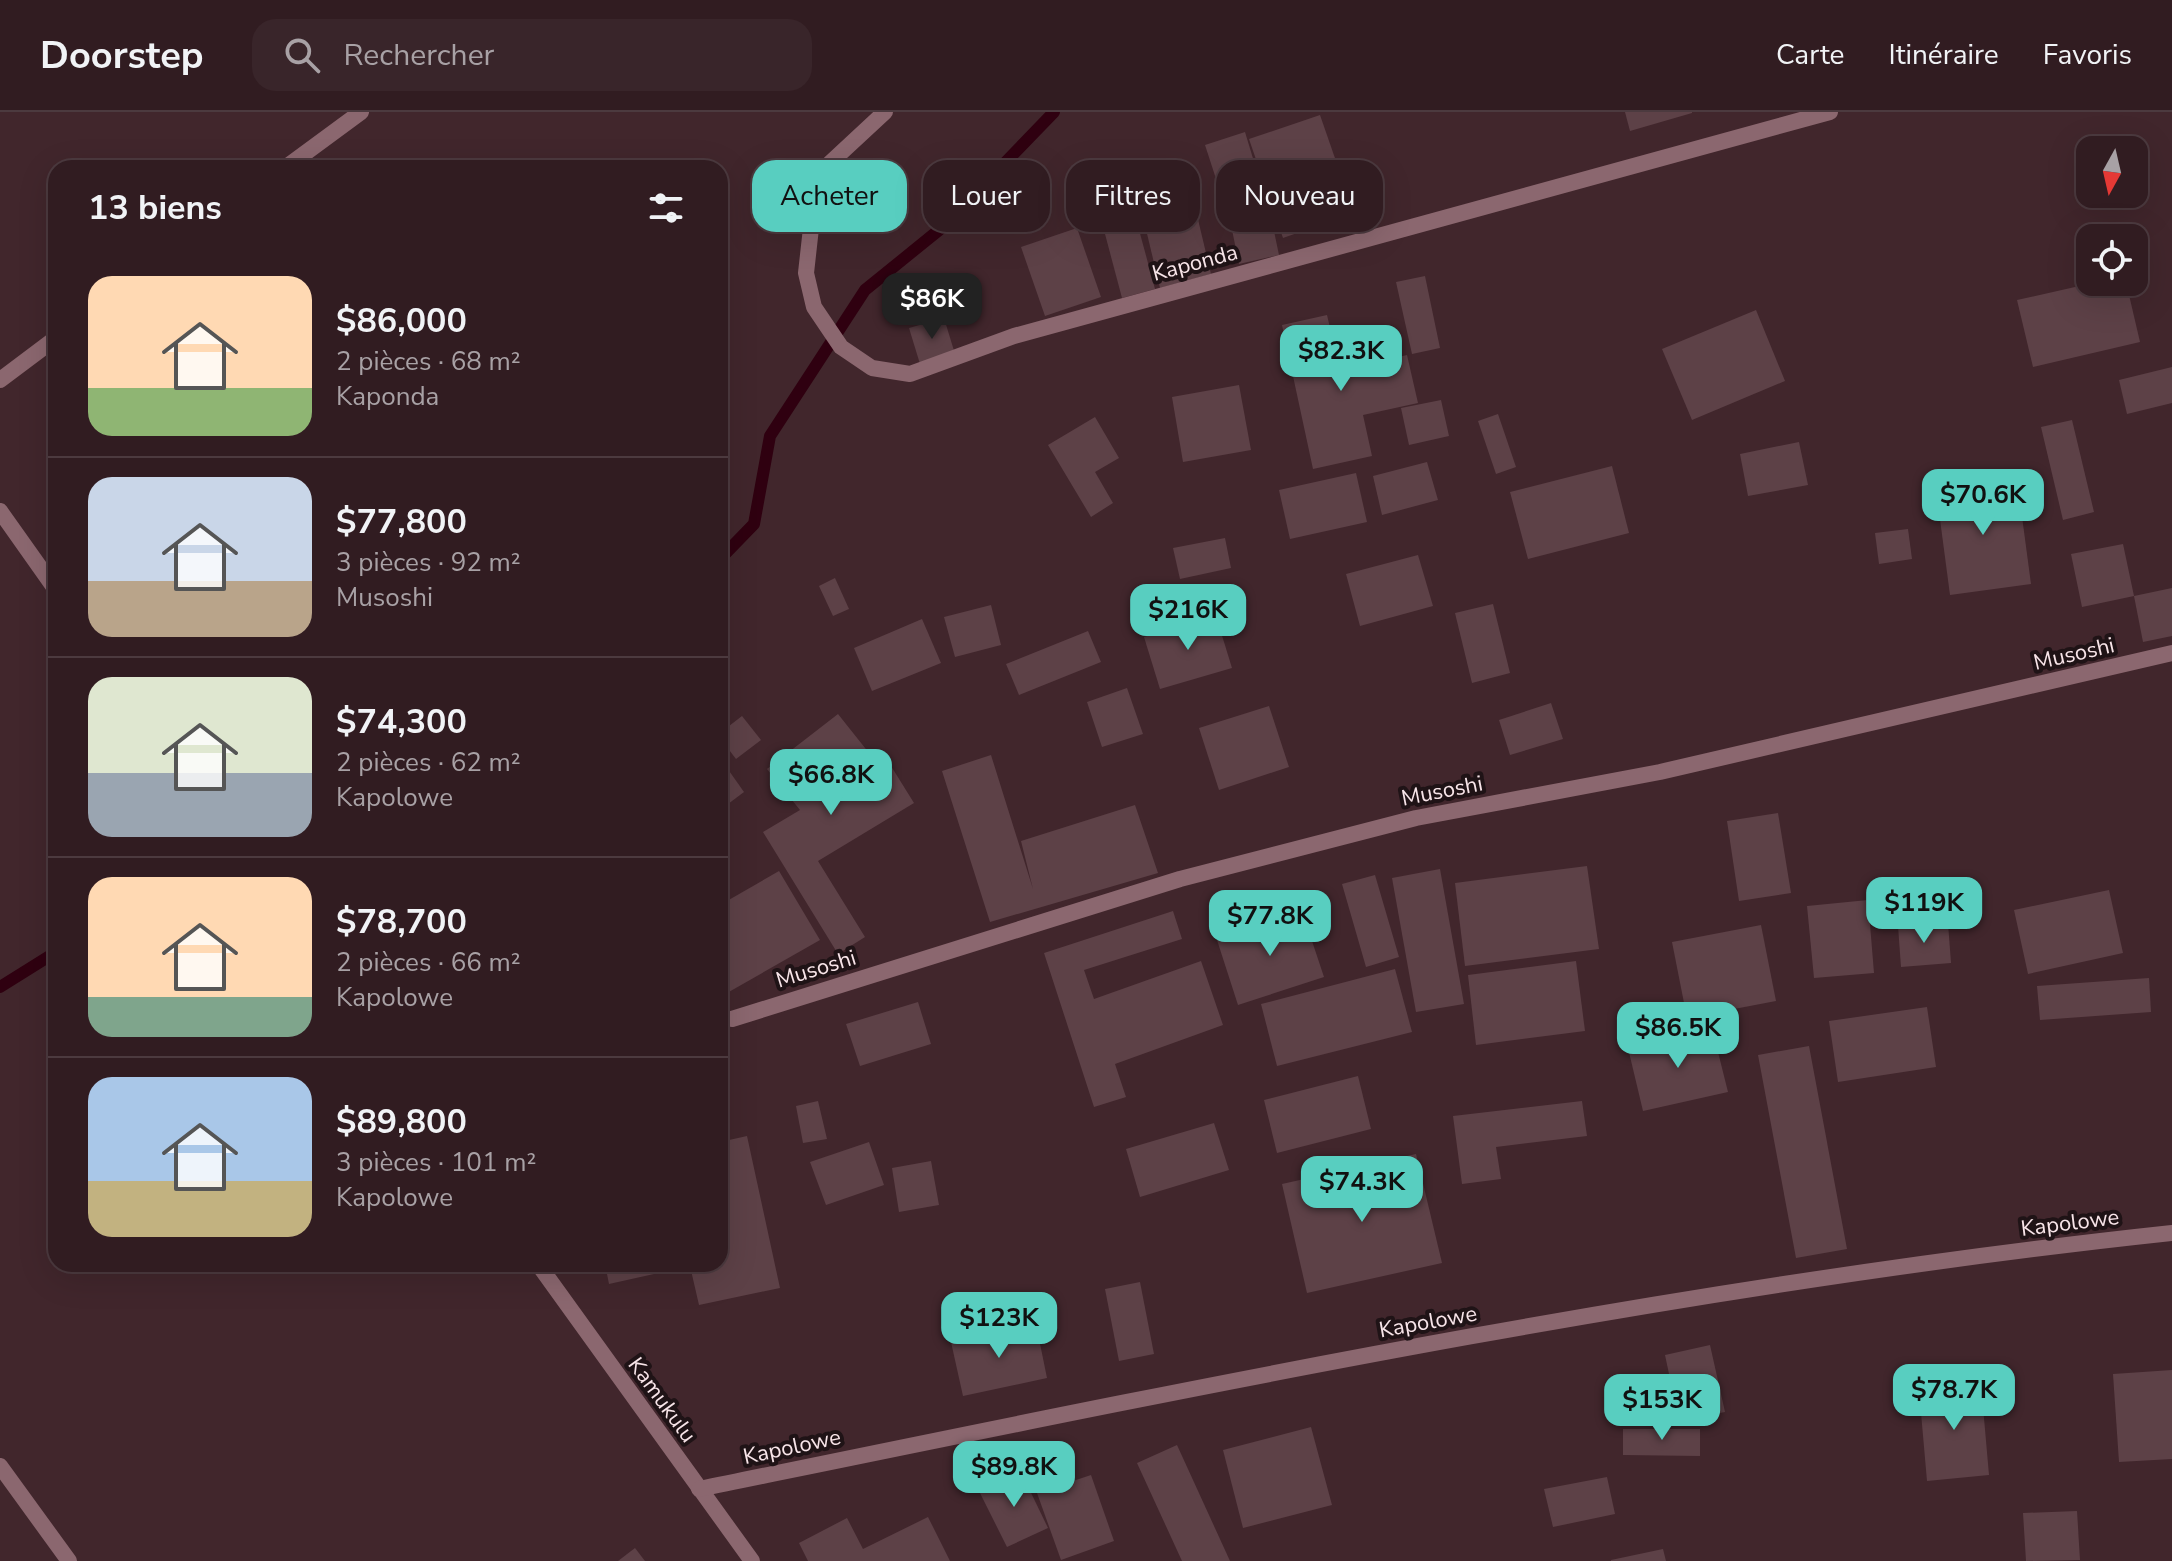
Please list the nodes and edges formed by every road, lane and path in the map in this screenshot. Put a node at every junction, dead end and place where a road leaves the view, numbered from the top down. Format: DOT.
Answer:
graph roads {
  1 [pos="361,112"];
  2 [pos="885,112"];
  3 [pos="1830,112"];
  4 [pos="296,160"];
  5 [pos="48,344"];
  6 [pos="0,380"];
  7 [pos="0,511"];
  8 [pos="48,579"];
  9 [pos="2172,653"];
  10 [pos="732,1019"];
  11 [pos="2172,1233"];
  12 [pos="544,1272"];
  13 [pos="0,1466"];
  14 [pos="699,1489"];
  15 [pos="69,1561"];
  16 [pos="752,1561"];
  1 -- 4 [label="street"];
  2 -- 3 [label="street, Kaponda"];
  5 -- 6 [label="street"];
  7 -- 8 [label="street"];
  9 -- 10 [label="street, Musoshi"];
  11 -- 14 [label="street, Kapolowe"];
  12 -- 14 [label="street, Kamukulu"];
  13 -- 15 [label="street"];
  14 -- 16 [label="street, Kamukulu"];
}
